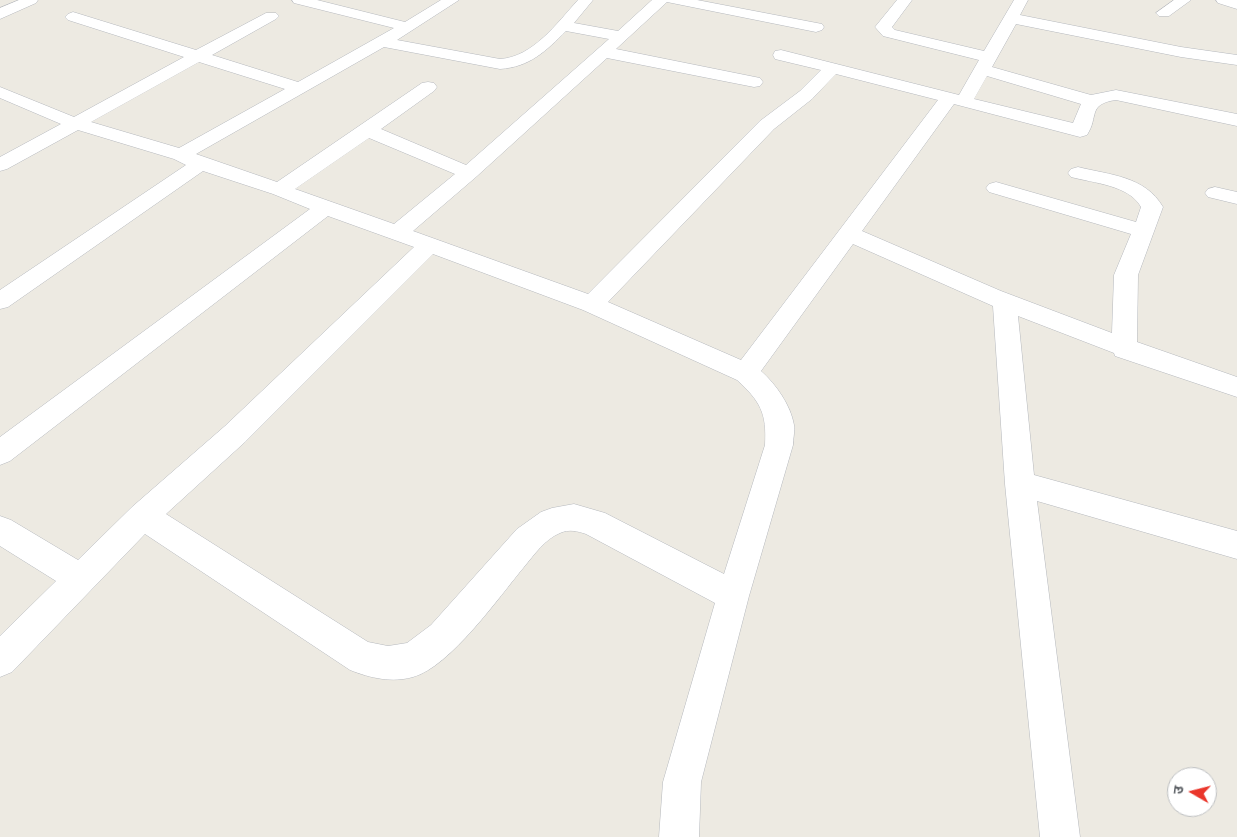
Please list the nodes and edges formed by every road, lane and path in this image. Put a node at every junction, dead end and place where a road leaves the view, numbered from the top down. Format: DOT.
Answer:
graph roads {
  1 [pos="31,0"];
  2 [pos="299,0"];
  3 [pos="452,0"];
  4 [pos="586,0"];
  5 [pos="661,0"];
  6 [pos="673,0"];
  7 [pos="905,0"];
  8 [pos="1021,0"];
  9 [pos="1184,0"];
  10 [pos="1222,0"];
  11 [pos="322,2"];
  12 [pos="1237,4"];
  13 [pos="1164,13"];
  14 [pos="0,14"];
  15 [pos="272,16"];
  16 [pos="73,17"];
  17 [pos="1011,18"];
  18 [pos="562,26"];
  19 [pos="408,27"];
  20 [pos="816,27"];
  21 [pos="621,36"];
  22 [pos="382,42"];
  23 [pos="604,52"];
  24 [pos="781,55"];
  25 [pos="199,57"];
  26 [pos="1237,60"];
  27 [pos="986,63"];
  28 [pos="833,68"];
  29 [pos="754,82"];
  30 [pos="428,87"];
  31 [pos="298,88"];
  32 [pos="0,92"];
  33 [pos="956,99"];
  34 [pos="1091,101"];
  35 [pos="1237,120"];
  36 [pos="74,123"];
  37 [pos="367,130"];
  38 [pos="181,155"];
  39 [pos="200,164"];
  40 [pos="0,165"];
  41 [pos="469,173"];
  42 [pos="996,188"];
  43 [pos="280,190"];
  44 [pos="1215,193"];
  45 [pos="1237,198"];
  46 [pos="325,208"];
  47 [pos="1068,209"];
  48 [pos="1143,231"];
  49 [pos="397,233"];
  50 [pos="849,234"];
  51 [pos="428,246"];
  52 [pos="0,301"];
  53 [pos="1005,302"];
  54 [pos="592,304"];
  55 [pos="1124,348"];
  56 [pos="746,373"];
  57 [pos="1237,387"];
  58 [pos="0,453"];
  59 [pos="1020,484"];
  60 [pos="144,516"];
  61 [pos="0,530"];
  62 [pos="1237,545"];
  63 [pos="81,579"];
  64 [pos="733,596"];
  65 [pos="0,660"];
  66 [pos="678,837"];
  67 [pos="1060,837"];
  1 -- 14 [label="street"];
  2 -- 11 [label="street"];
  3 -- 19 [label="street"];
  4 -- 18 [label="street"];
  5 -- 21 [label="street"];
  6 -- 20 [label="street"];
  7 -- 27 [label="street"];
  8 -- 17 [label="street"];
  9 -- 13 [label="street"];
  10 -- 12 [label="street"];
  11 -- 19 [label="street"];
  15 -- 25 [label="street"];
  16 -- 25 [label="street"];
  17 -- 26 [label="street"];
  17 -- 27 [label="street"];
  18 -- 21 [label="street"];
  18 -- 22 [label="street"];
  19 -- 22 [label="street"];
  21 -- 23 [label="street"];
  22 -- 31 [label="street"];
  23 -- 29 [label="street"];
  23 -- 41 [label="street"];
  24 -- 28 [label="street"];
  25 -- 31 [label="street"];
  25 -- 36 [label="street"];
  27 -- 33 [label="street"];
  27 -- 34 [label="street"];
  28 -- 33 [label="street"];
  28 -- 54 [label="street"];
  30 -- 37 [label="street"];
  31 -- 38 [label="street"];
  32 -- 36 [label="street"];
  33 -- 34 [label="street"];
  33 -- 50 [label="street"];
  34 -- 35 [label="street"];
  36 -- 38 [label="street"];
  36 -- 40 [label="street"];
  37 -- 41 [label="street"];
  37 -- 43 [label="street"];
  38 -- 39 [label="street"];
  39 -- 43 [label="street"];
  39 -- 52 [label="street"];
  41 -- 49 [label="street"];
  42 -- 47 [label="street"];
  43 -- 46 [label="street"];
  44 -- 45 [label="street"];
  46 -- 49 [label="street"];
  46 -- 58 [label="street"];
  47 -- 48 [label="street"];
  47 -- 48 [label="street"];
  48 -- 55 [label="street"];
  49 -- 51 [label="street"];
  50 -- 53 [label="street"];
  50 -- 56 [label="street"];
  51 -- 54 [label="street"];
  51 -- 60 [label="street"];
  53 -- 55 [label="street"];
  53 -- 59 [label="street"];
  54 -- 56 [label="street"];
  55 -- 57 [label="street"];
  56 -- 64 [label="street"];
  59 -- 62 [label="street"];
  59 -- 67 [label="street"];
  60 -- 63 [label="street"];
  60 -- 64 [label="street"];
  61 -- 63 [label="street"];
  63 -- 65 [label="street"];
  64 -- 66 [label="street"];
}
